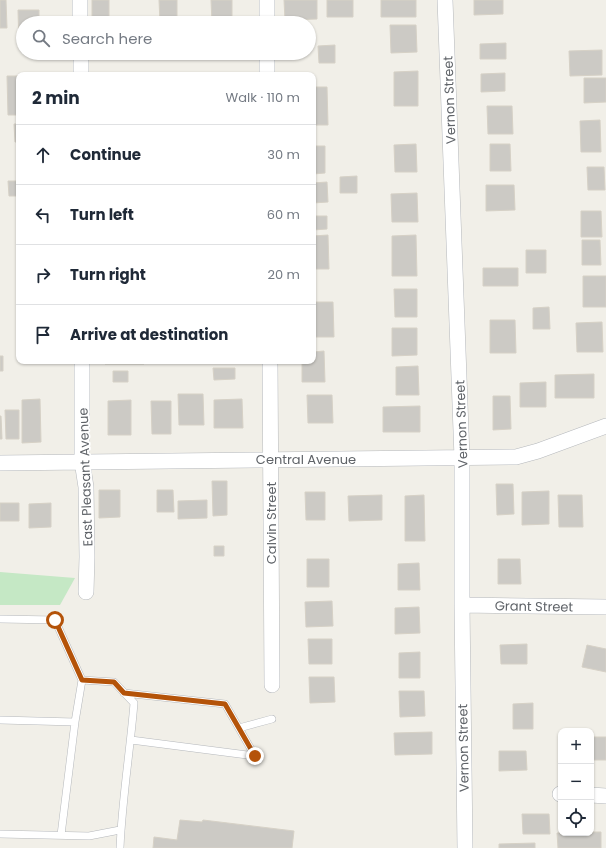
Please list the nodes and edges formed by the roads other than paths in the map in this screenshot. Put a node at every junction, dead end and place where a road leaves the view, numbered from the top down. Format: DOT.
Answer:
graph roads {
  1 [pos="80,0"];
  2 [pos="267,0"];
  3 [pos="445,0"];
  4 [pos="80,16"];
  5 [pos="267,16"];
  6 [pos="81,60"];
  7 [pos="267,60"];
  8 [pos="81,72"];
  9 [pos="268,72"];
  10 [pos="82,364"];
  11 [pos="270,364"];
  12 [pos="606,426"];
  13 [pos="462,458"];
  14 [pos="271,460"];
  15 [pos="82,462"];
  16 [pos="0,463"];
  17 [pos="86,592"];
  18 [pos="462,605"];
  19 [pos="606,607"];
  20 [pos="0,619"];
  21 [pos="82,680"];
  22 [pos="272,685"];
  23 [pos="124,693"];
  24 [pos="272,719"];
  25 [pos="0,720"];
  26 [pos="75,722"];
  27 [pos="239,728"];
  28 [pos="131,740"];
  29 [pos="594,795"];
  30 [pos="606,796"];
  31 [pos="120,830"];
  32 [pos="0,834"];
  33 [pos="61,835"];
  34 [pos="120,848"];
  35 [pos="465,848"];
  1 -- 4 [label="street"];
  2 -- 5 [label="street"];
  3 -- 13 [label="street, Vernon Street"];
  6 -- 8 [label="street"];
  7 -- 9 [label="street"];
  10 -- 15 [label="street, East Pleasant Avenue"];
  11 -- 14 [label="street, Calvin Street"];
  12 -- 13 [label="street, Central Avenue"];
  13 -- 14 [label="street, Central Avenue"];
  13 -- 18 [label="street, Vernon Street"];
  14 -- 15 [label="street, Central Avenue"];
  14 -- 22 [label="street, Calvin Street"];
  15 -- 16 [label="street, Central Avenue"];
  15 -- 17 [label="street, East Pleasant Avenue"];
  18 -- 19 [label="street, Grant Street"];
  18 -- 35 [label="street, Vernon Street"];
  20 -- 21 [label="lane"];
  21 -- 23 [label="lane"];
  21 -- 26 [label="lane"];
  23 -- 27 [label="lane"];
  23 -- 28 [label="lane"];
  24 -- 27 [label="lane"];
  25 -- 26 [label="lane"];
  26 -- 33 [label="lane"];
  27 -- 28 [label="lane"];
  28 -- 31 [label="lane"];
  29 -- 30 [label="street"];
  31 -- 33 [label="lane"];
  31 -- 34 [label="lane"];
  32 -- 33 [label="lane"];
}
